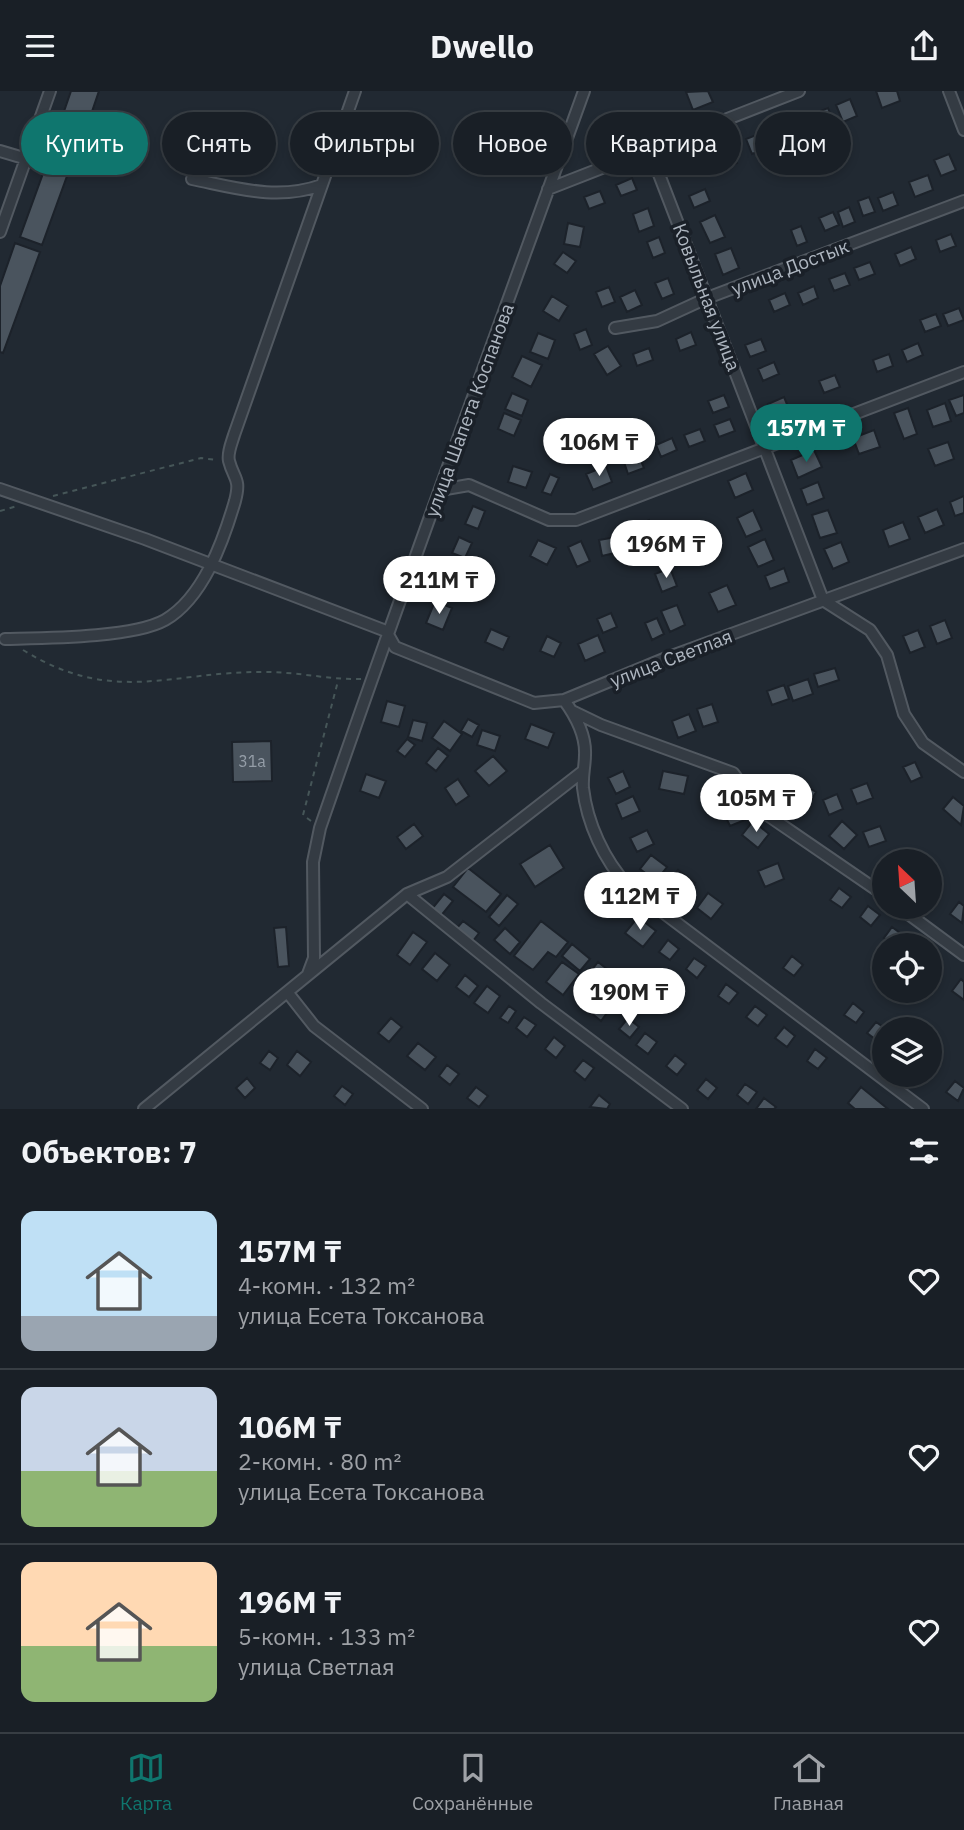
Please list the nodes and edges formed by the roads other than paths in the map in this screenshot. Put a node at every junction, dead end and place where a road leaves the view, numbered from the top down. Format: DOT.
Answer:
graph roads {
  1 [pos="50,91"];
  2 [pos="355,91"];
  3 [pos="584,91"];
  4 [pos="799,91"];
  5 [pos="950,91"];
  6 [pos="43,112"];
  7 [pos="741,114"];
  8 [pos="964,130"];
  9 [pos="0,151"];
  10 [pos="21,157"];
  11 [pos="21,175"];
  12 [pos="586,175"];
  13 [pos="660,175"];
  14 [pos="192,179"];
  15 [pos="322,185"];
  16 [pos="548,189"];
  17 [pos="964,201"];
  18 [pos="0,232"];
  19 [pos="708,297"];
  20 [pos="615,328"];
  21 [pos="964,372"];
  22 [pos="766,446"];
  23 [pos="0,489"];
  24 [pos="440,491"];
  25 [pos="964,549"];
  26 [pos="211,563"];
  27 [pos="823,600"];
  28 [pos="386,631"];
  29 [pos="5,639"];
  30 [pos="564,700"];
  31 [pos="572,711"];
  32 [pos="582,772"];
  33 [pos="964,772"];
  34 [pos="872,887"];
  35 [pos="407,894"];
  36 [pos="915,919"];
  37 [pos="964,955"];
  38 [pos="308,974"];
  39 [pos="288,993"];
  40 [pos="144,1109"];
  41 [pos="422,1109"];
  42 [pos="682,1109"];
  43 [pos="923,1109"];
  1 -- 6 [label="street"];
  2 -- 15 [label="street"];
  3 -- 16 [label="street, улица Шапета Коспанова"];
  4 -- 7 [label="street"];
  5 -- 8 [label="street"];
  9 -- 10 [label="street"];
  11 -- 18 [label="street"];
  12 -- 16 [label="street"];
  13 -- 19 [label="street, Ковыльная улица"];
  14 -- 15 [label="street"];
  15 -- 26 [label="street"];
  16 -- 24 [label="street, улица Шапета Коспанова"];
  17 -- 19 [label="street, улица Достык"];
  19 -- 20 [label="street, улица Достык"];
  19 -- 22 [label="street, Ковыльная улица"];
  21 -- 22 [label="street"];
  22 -- 24 [label="street"];
  22 -- 27 [label="street, Ковыльная улица"];
  23 -- 26 [label="street"];
  24 -- 28 [label="street, улица Шапета Коспанова"];
  25 -- 27 [label="street, улица Светлая"];
  26 -- 28 [label="street"];
  26 -- 29 [label="street"];
  27 -- 30 [label="street, улица Светлая"];
  27 -- 33 [label="street"];
  28 -- 30 [label="street, улица Светлая"];
  28 -- 38 [label="street, улица Шапета Коспанова"];
  30 -- 31 [label="street"];
  31 -- 32 [label="street"];
  31 -- 34 [label="street"];
  32 -- 35 [label="street"];
  32 -- 43 [label="street"];
  35 -- 38 [label="street"];
  35 -- 42 [label="street"];
  36 -- 37 [label="street"];
  38 -- 39 [label="street"];
  39 -- 40 [label="street"];
  39 -- 41 [label="street"];
}
